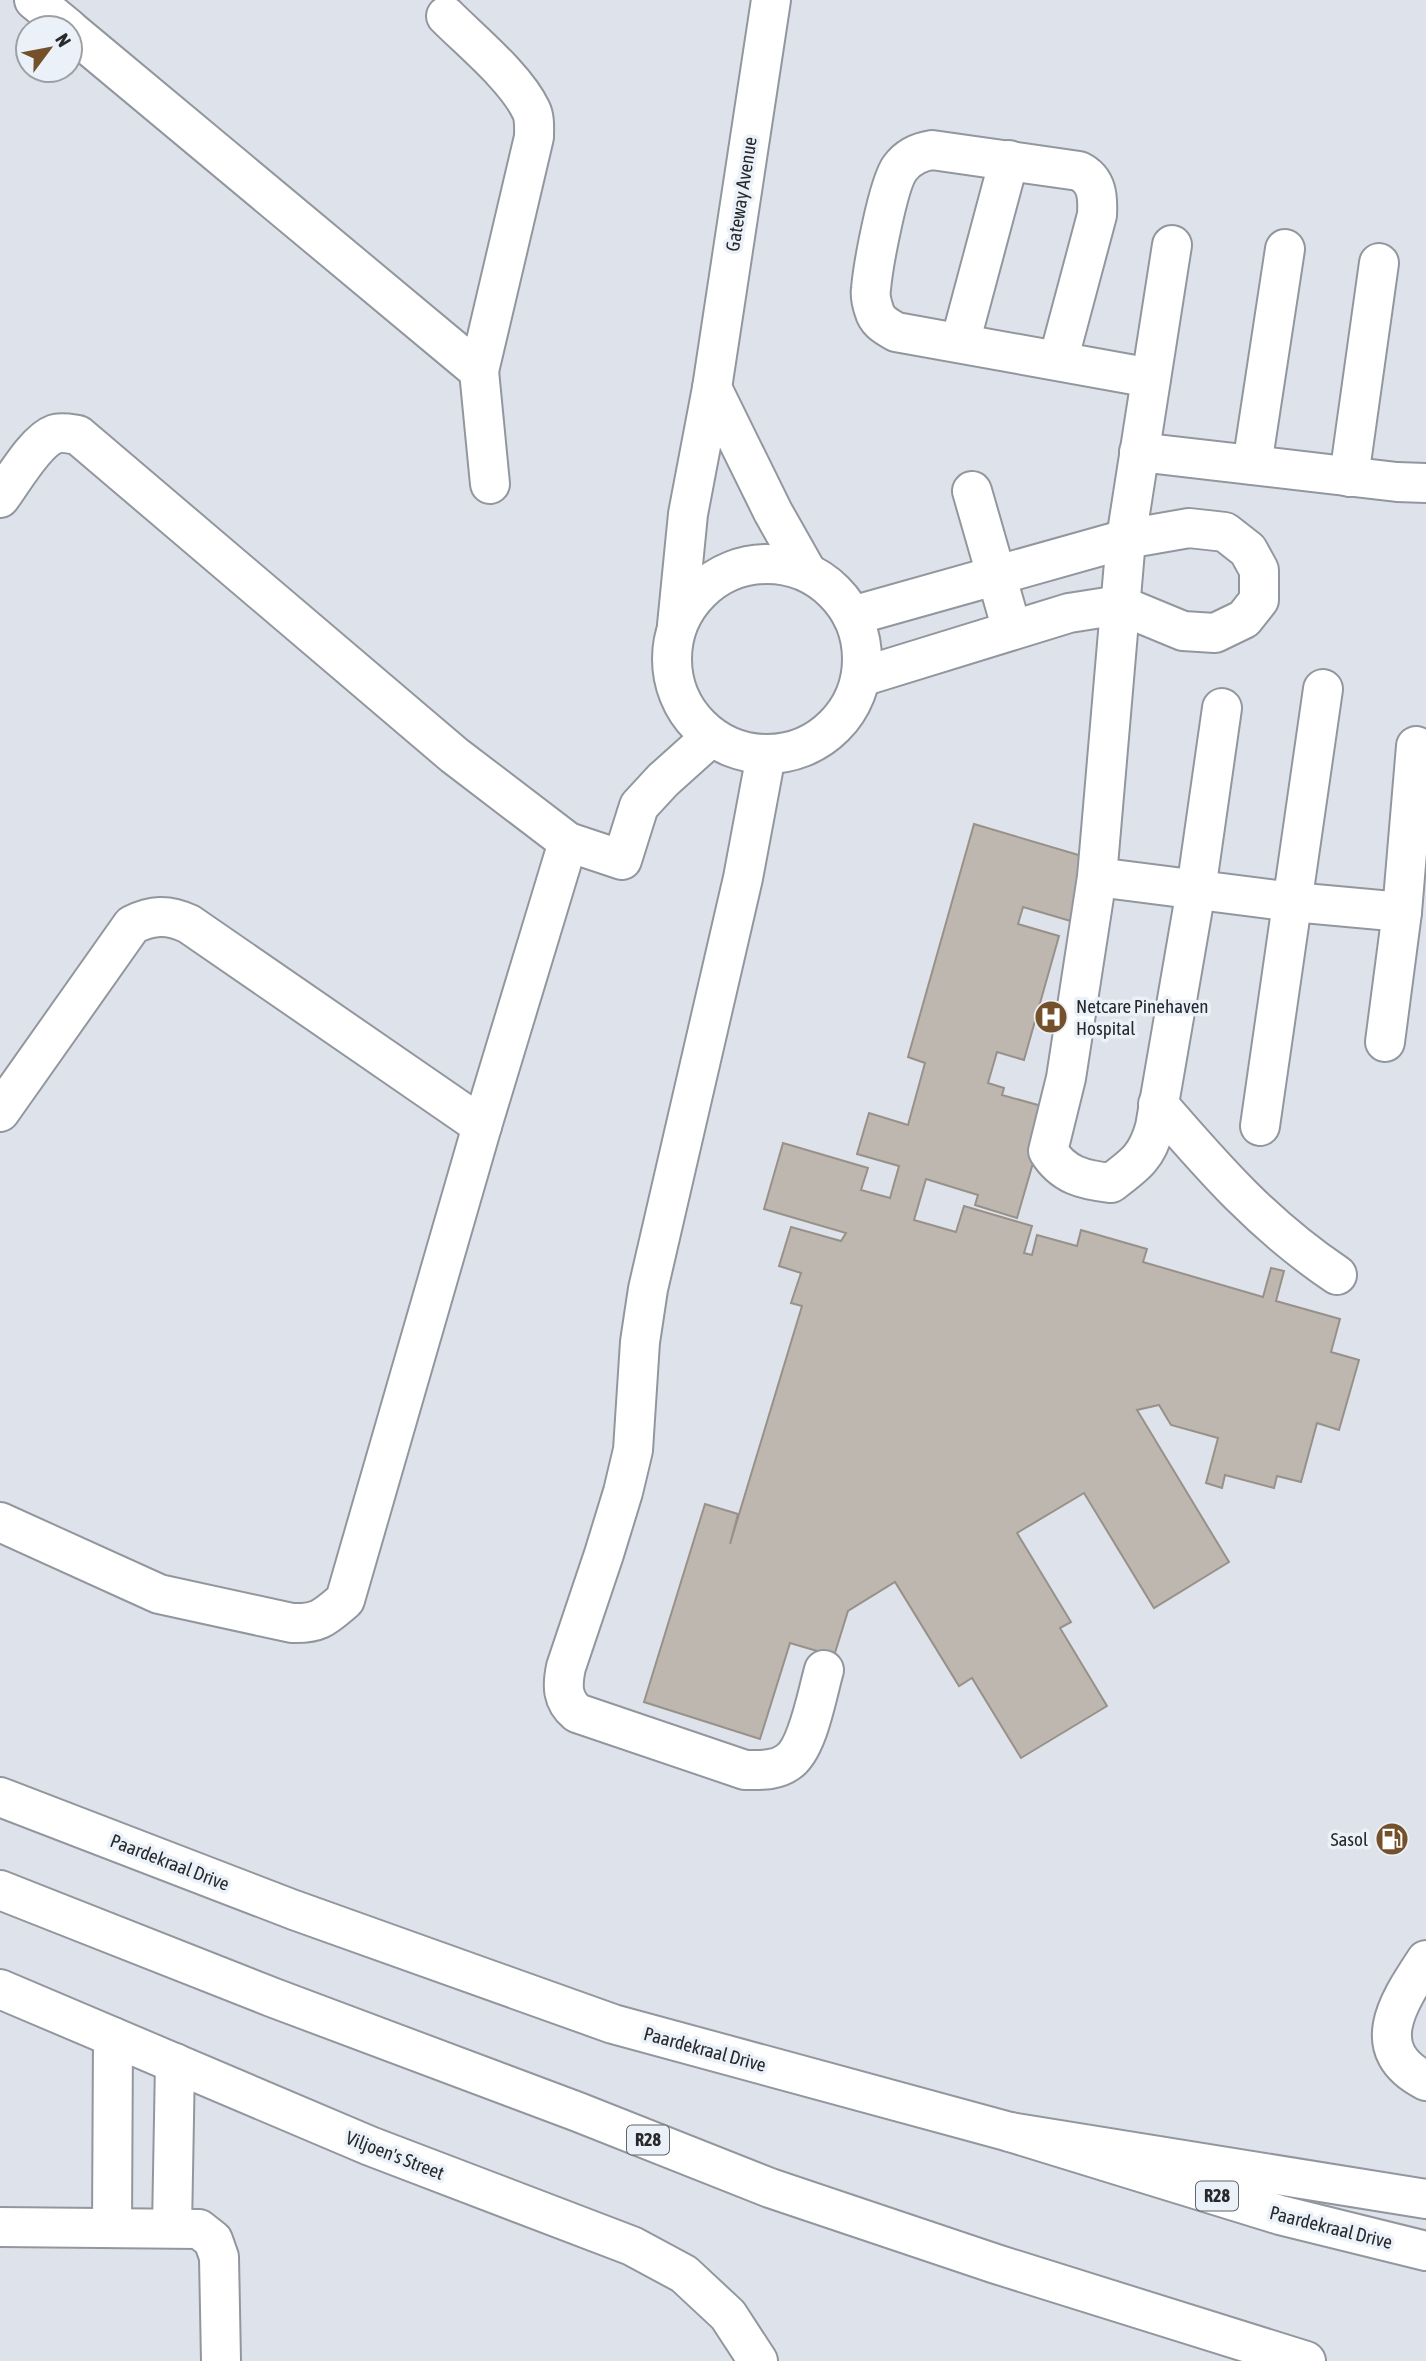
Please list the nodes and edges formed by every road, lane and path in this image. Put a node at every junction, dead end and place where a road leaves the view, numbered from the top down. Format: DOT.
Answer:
graph roads {
  1 [pos="34,0"];
  2 [pos="771,0"];
  3 [pos="444,5"];
  4 [pos="51,14"];
  5 [pos="84,42"];
  6 [pos="1009,160"];
  7 [pos="1172,245"];
  8 [pos="1285,249"];
  9 [pos="1379,263"];
  10 [pos="960,343"];
  11 [pos="1058,360"];
  12 [pos="479,371"];
  13 [pos="1151,377"];
  14 [pos="712,388"];
  15 [pos="1139,452"];
  16 [pos="1252,465"];
  17 [pos="1349,477"];
  18 [pos="1426,483"];
  19 [pos="490,484"];
  20 [pos="972,491"];
  21 [pos="0,498"];
  22 [pos="1126,540"];
  23 [pos="807,572"];
  24 [pos="997,576"];
  25 [pos="1120,605"];
  26 [pos="852,616"];
  27 [pos="677,625"];
  28 [pos="1012,631"];
  29 [pos="861,677"];
  30 [pos="1323,689"];
  31 [pos="1222,708"];
  32 [pos="711,737"];
  33 [pos="1416,746"];
  34 [pos="766,755"];
  35 [pos="568,842"];
  36 [pos="1097,877"];
  37 [pos="1196,890"];
  38 [pos="1293,902"];
  39 [pos="1402,912"];
  40 [pos="1385,1042"];
  41 [pos="1158,1104"];
  42 [pos="0,1112"];
  43 [pos="482,1126"];
  44 [pos="1260,1126"];
  45 [pos="1337,1275"];
  46 [pos="0,1522"];
  47 [pos="824,1670"];
  48 [pos="0,1797"];
  49 [pos="0,1890"];
  50 [pos="1426,1960"];
  51 [pos="0,1989"];
  52 [pos="113,2037"];
  53 [pos="175,2063"];
  54 [pos="1426,2081"];
  55 [pos="1010,2132"];
  56 [pos="1426,2199"];
  57 [pos="0,2227"];
  58 [pos="112,2227"];
  59 [pos="172,2228"];
  60 [pos="1426,2251"];
  61 [pos="221,2361"];
  62 [pos="758,2361"];
  63 [pos="1306,2361"];
  1 -- 4 [label="main road"];
  2 -- 14 [label="main road, Gateway Avenue"];
  3 -- 12 [label="main road"];
  5 -- 12 [label="main road"];
  6 -- 10 [label="main road"];
  6 -- 10 [label="main road"];
  6 -- 11 [label="main road"];
  7 -- 13 [label="main road"];
  8 -- 16 [label="main road"];
  9 -- 17 [label="main road"];
  10 -- 11 [label="main road"];
  11 -- 13 [label="main road"];
  12 -- 19 [label="main road"];
  13 -- 15 [label="main road"];
  14 -- 23 [label="main road"];
  14 -- 27 [label="main road, Gateway Avenue"];
  15 -- 16 [label="main road"];
  15 -- 22 [label="main road"];
  16 -- 17 [label="main road"];
  17 -- 18 [label="main road"];
  20 -- 24 [label="main road"];
  21 -- 35 [label="main road"];
  22 -- 24 [label="main road"];
  22 -- 25 [label="main road"];
  22 -- 25 [label="main road"];
  23 -- 26 [label="main road"];
  23 -- 27 [label="main road"];
  24 -- 26 [label="main road"];
  24 -- 28 [label="main road"];
  25 -- 28 [label="main road"];
  25 -- 36 [label="main road"];
  26 -- 29 [label="main road"];
  27 -- 32 [label="main road"];
  28 -- 29 [label="main road"];
  29 -- 34 [label="main road"];
  30 -- 38 [label="main road"];
  31 -- 37 [label="main road"];
  32 -- 34 [label="main road"];
  32 -- 35 [label="main road"];
  33 -- 39 [label="main road"];
  34 -- 47 [label="main road"];
  35 -- 43 [label="main road"];
  36 -- 37 [label="main road"];
  36 -- 41 [label="main road"];
  37 -- 38 [label="main road"];
  37 -- 41 [label="main road"];
  38 -- 39 [label="main road"];
  38 -- 44 [label="main road"];
  39 -- 40 [label="main road"];
  41 -- 45 [label="main road"];
  42 -- 43 [label="main road"];
  43 -- 46 [label="main road"];
  48 -- 55 [label="main road, Paardekraal Drive / R28"];
  49 -- 63 [label="main road, R28"];
  50 -- 54 [label="main road"];
  51 -- 52 [label="main road, Viljoen's Street"];
  52 -- 53 [label="main road, Viljoen's Street"];
  52 -- 58 [label="main road"];
  53 -- 59 [label="main road"];
  53 -- 62 [label="main road, Viljoen's Street"];
  55 -- 56 [label="main road"];
  55 -- 60 [label="main road, Paardekraal Drive / R28"];
  57 -- 58 [label="main road"];
  58 -- 59 [label="main road"];
  59 -- 61 [label="main road"];
}
